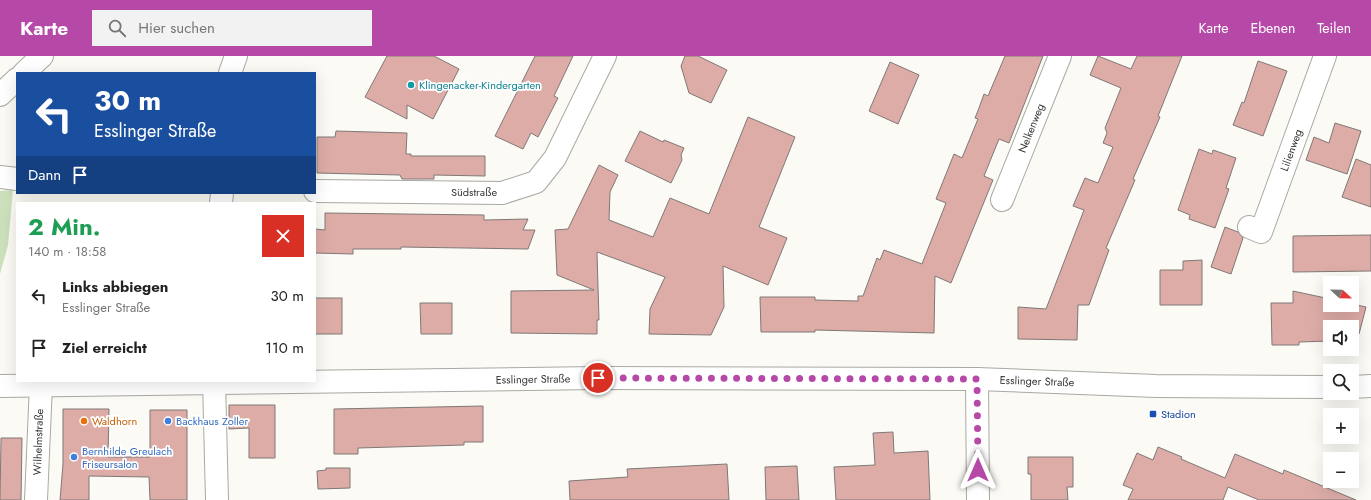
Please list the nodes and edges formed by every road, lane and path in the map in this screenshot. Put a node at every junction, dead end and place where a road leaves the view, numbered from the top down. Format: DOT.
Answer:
graph roads {
  1 [pos="42,56"];
  2 [pos="236,56"];
  3 [pos="605,56"];
  4 [pos="1060,56"];
  5 [pos="1325,56"];
  6 [pos="25,72"];
  7 [pos="230,72"];
  8 [pos="16,80"];
  9 [pos="0,95"];
  10 [pos="0,177"];
  11 [pos="16,179"];
  12 [pos="316,191"];
  13 [pos="1002,200"];
  14 [pos="1249,227"];
  15 [pos="977,379"];
  16 [pos="316,381"];
  17 [pos="214,382"];
  18 [pos="41,384"];
  19 [pos="0,386"];
  20 [pos="1371,386"];
  21 [pos="1323,387"];
  22 [pos="1359,387"];
  23 [pos="36,500"];
  24 [pos="216,500"];
  25 [pos="978,500"];
  1 -- 6 [label="main road"];
  2 -- 7 [label="main road"];
  3 -- 12 [label="main road, Südstraße"];
  4 -- 13 [label="main road, Nelkenweg"];
  5 -- 14 [label="main road, Lilienweg"];
  8 -- 9 [label="main road"];
  10 -- 11 [label="main road"];
  15 -- 16 [label="main road, Esslinger Straße"];
  15 -- 21 [label="main road, Esslinger Straße"];
  15 -- 25 [label="main road"];
  17 -- 18 [label="main road, Esslinger Straße"];
  17 -- 24 [label="main road"];
  18 -- 19 [label="main road, Esslinger Straße"];
  18 -- 23 [label="main road, Wilhelmstraße"];
  20 -- 22 [label="main road"];
}
